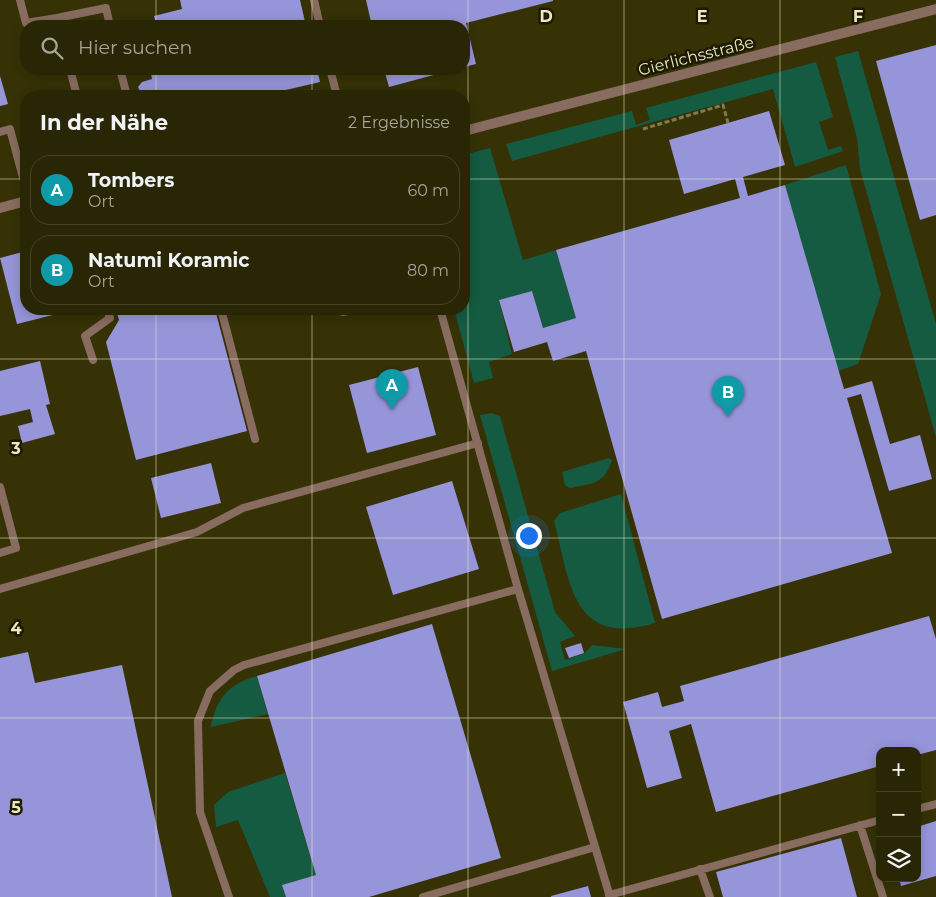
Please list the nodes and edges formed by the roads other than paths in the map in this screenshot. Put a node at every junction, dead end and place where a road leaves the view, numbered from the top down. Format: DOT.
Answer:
graph roads {
  1 [pos="20,0"];
  2 [pos="314,0"];
  3 [pos="936,9"];
  4 [pos="25,20"];
  5 [pos="65,20"];
  6 [pos="109,20"];
  7 [pos="319,20"];
  8 [pos="72,75"];
  9 [pos="122,75"];
  10 [pos="332,75"];
  11 [pos="76,90"];
  12 [pos="125,90"];
  13 [pos="335,90"];
  14 [pos="470,129"];
  15 [pos="0,132"];
  16 [pos="20,166"];
  17 [pos="20,203"];
  18 [pos="0,208"];
  19 [pos="109,315"];
  20 [pos="224,315"];
  21 [pos="442,315"];
  22 [pos="93,360"];
  23 [pos="255,439"];
  24 [pos="478,443"];
  25 [pos="0,487"];
  26 [pos="0,553"];
  27 [pos="0,589"];
  28 [pos="518,589"];
  29 [pos="936,804"];
  30 [pos="921,808"];
  31 [pos="876,821"];
  32 [pos="860,825"];
  33 [pos="595,847"];
  34 [pos="700,869"];
  35 [pos="610,896"];
  36 [pos="229,897"];
  37 [pos="424,897"];
  38 [pos="710,897"];
  39 [pos="883,897"];
  1 -- 4 [label="lane"];
  2 -- 7 [label="lane"];
  3 -- 14 [label="street, Gierlichsstraße"];
  5 -- 6 [label="lane"];
  8 -- 11 [label="lane"];
  9 -- 12 [label="lane"];
  10 -- 13 [label="lane"];
  15 -- 16 [label="lane"];
  17 -- 18 [label="street"];
  19 -- 22 [label="lane"];
  20 -- 23 [label="lane"];
  21 -- 24 [label="lane"];
  24 -- 27 [label="lane"];
  24 -- 28 [label="lane"];
  25 -- 26 [label="lane"];
  28 -- 33 [label="lane"];
  28 -- 36 [label="lane"];
  29 -- 30 [label="lane"];
  31 -- 32 [label="lane"];
  32 -- 34 [label="lane"];
  32 -- 39 [label="lane"];
  33 -- 35 [label="lane"];
  33 -- 37 [label="lane"];
  34 -- 35 [label="lane"];
  34 -- 38 [label="lane"];
}
